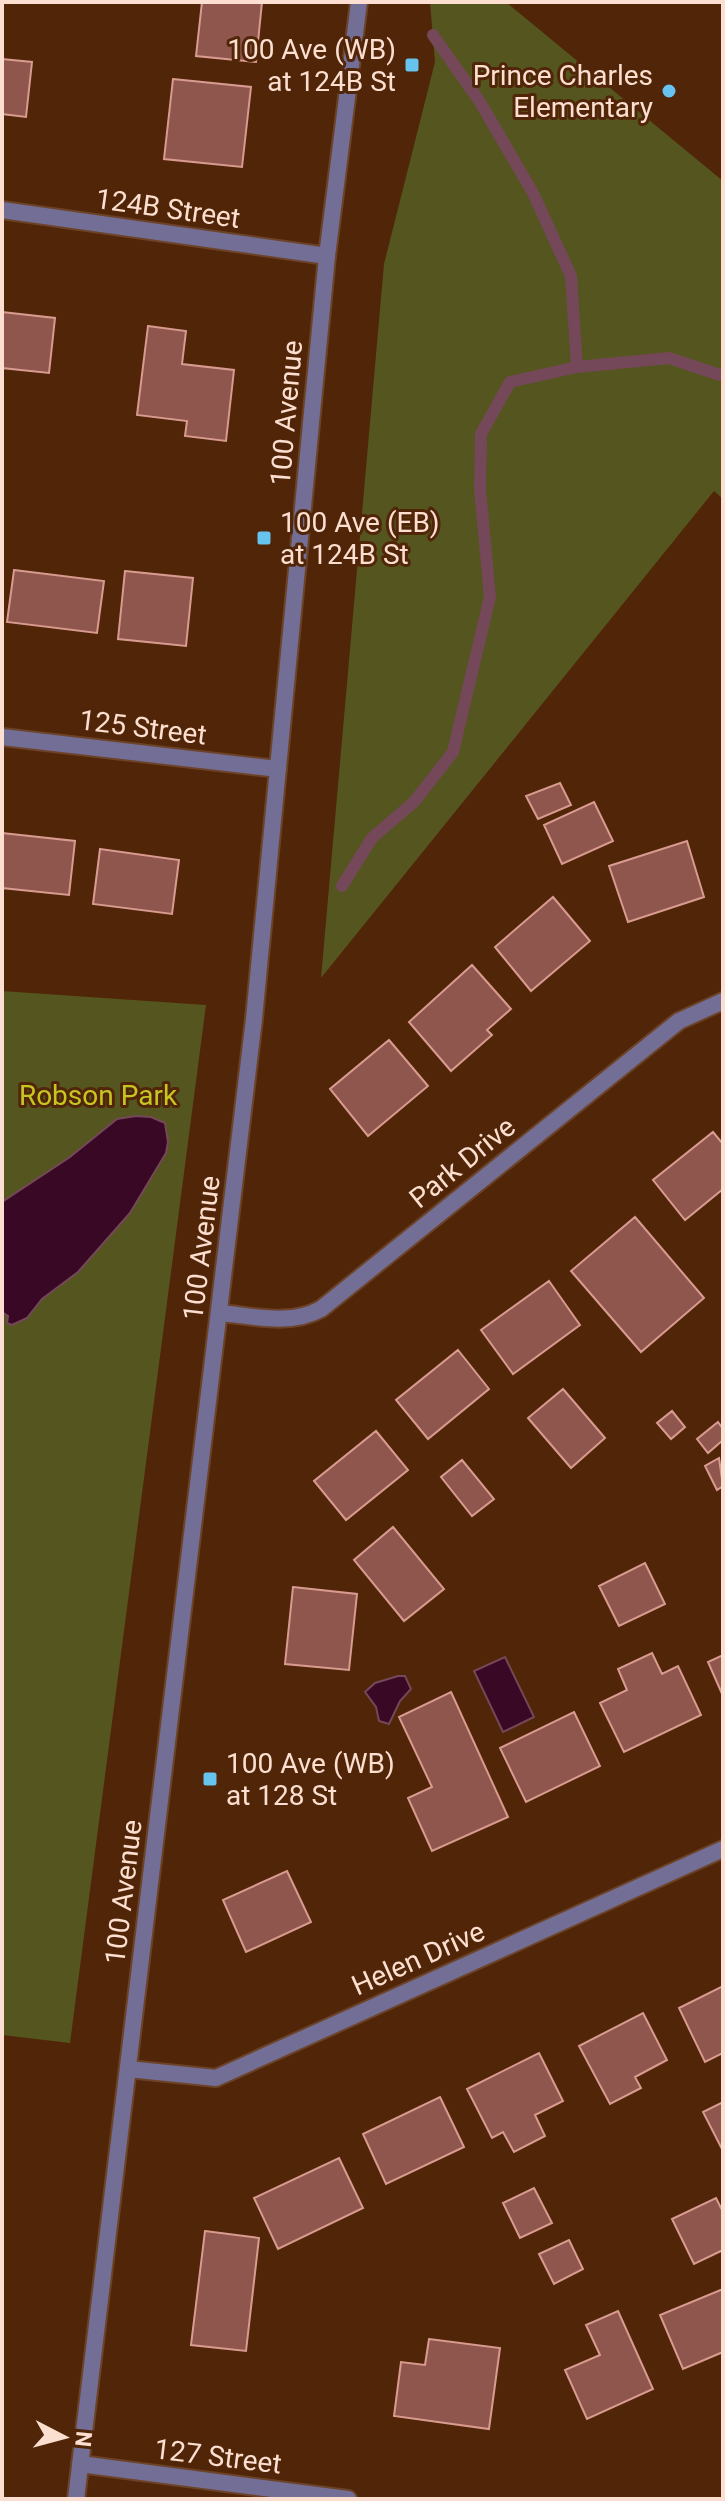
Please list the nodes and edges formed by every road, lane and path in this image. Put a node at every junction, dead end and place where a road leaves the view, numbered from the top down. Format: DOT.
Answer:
graph roads {
  1 [pos="359,2"];
  2 [pos="2,210"];
  3 [pos="327,256"];
  4 [pos="2,737"];
  5 [pos="278,769"];
  6 [pos="723,1001"];
  7 [pos="220,1313"];
  8 [pos="723,1849"];
  9 [pos="128,2069"];
  10 [pos="80,2464"];
  11 [pos="76,2499"];
  12 [pos="348,2499"];
  1 -- 3 [label="street, 100 Avenue"];
  2 -- 3 [label="street, 124B Street"];
  3 -- 5 [label="street, 100 Avenue"];
  4 -- 5 [label="street, 125 Street"];
  5 -- 7 [label="street, 100 Avenue"];
  6 -- 7 [label="street, Park Drive"];
  7 -- 9 [label="street, 100 Avenue"];
  8 -- 9 [label="street, Helen Drive"];
  9 -- 10 [label="street, 100 Avenue"];
  10 -- 11 [label="street, 100 Avenue"];
  10 -- 12 [label="street, 127 Street"];
}
